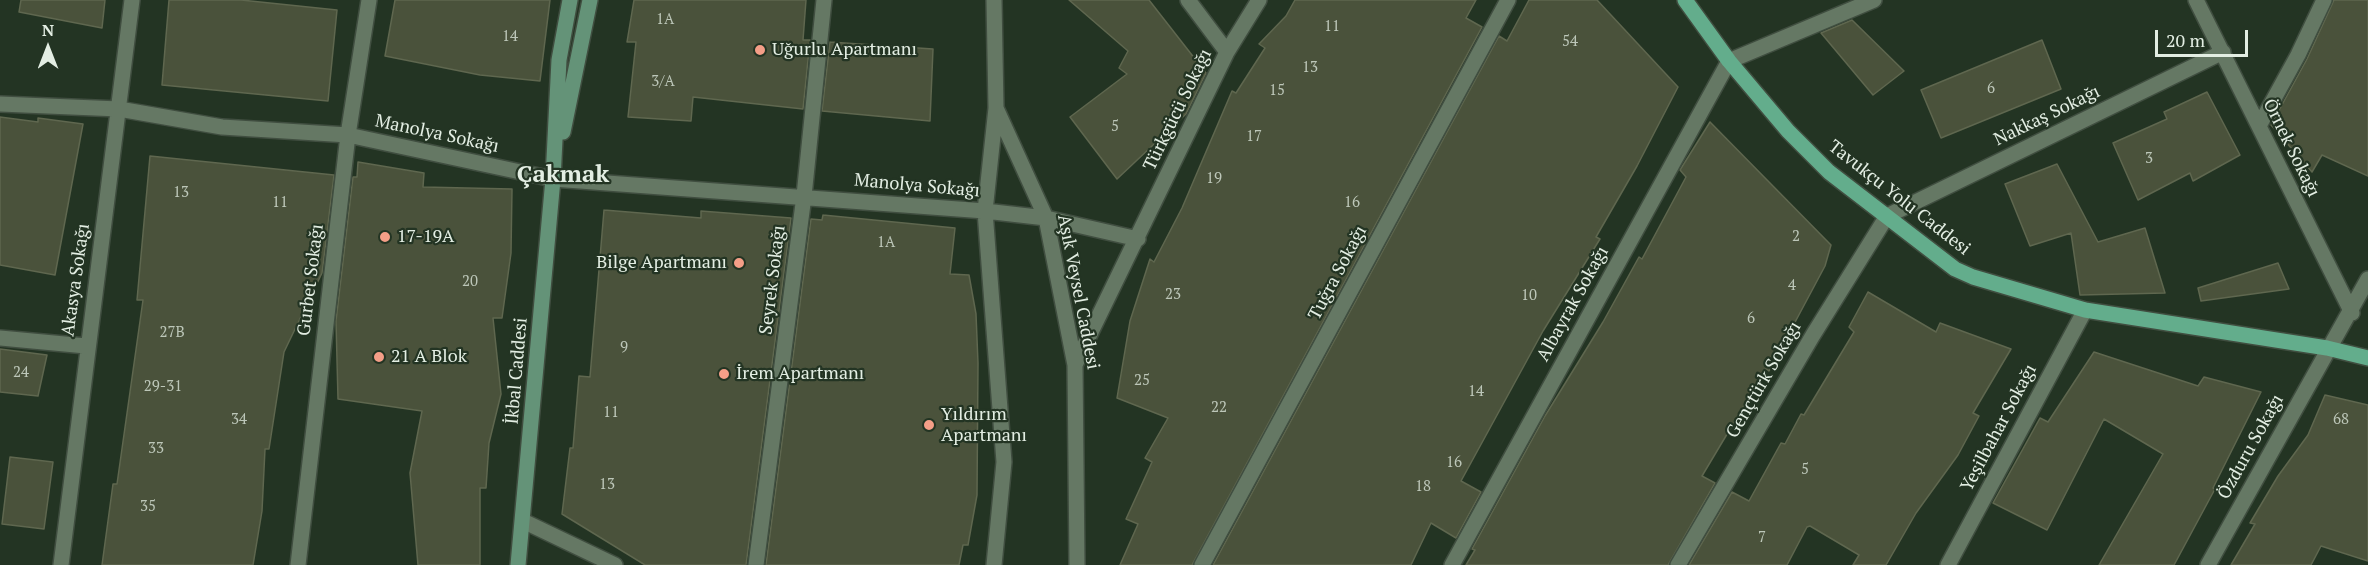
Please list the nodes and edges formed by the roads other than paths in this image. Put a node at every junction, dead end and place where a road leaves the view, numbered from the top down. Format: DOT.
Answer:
graph roads {
  1 [pos="132,0"];
  2 [pos="369,0"];
  3 [pos="570,0"];
  4 [pos="590,0"];
  5 [pos="824,0"];
  6 [pos="994,0"];
  7 [pos="1188,0"];
  8 [pos="1259,0"];
  9 [pos="1508,0"];
  10 [pos="1685,0"];
  11 [pos="1874,0"];
  12 [pos="2196,0"];
  13 [pos="2324,0"];
  14 [pos="1227,52"];
  15 [pos="2223,52"];
  16 [pos="1729,61"];
  17 [pos="0,104"];
  18 [pos="996,108"];
  19 [pos="119,109"];
  20 [pos="2259,126"];
  21 [pos="348,135"];
  22 [pos="553,179"];
  23 [pos="804,196"];
  24 [pos="985,211"];
  25 [pos="1887,216"];
  26 [pos="1046,218"];
  27 [pos="1138,239"];
  28 [pos="2368,279"];
  29 [pos="2085,310"];
  30 [pos="2352,313"];
  31 [pos="0,338"];
  32 [pos="86,346"];
  33 [pos="2327,348"];
  34 [pos="2368,358"];
  35 [pos="1076,365"];
  36 [pos="523,521"];
  37 [pos="61,565"];
  38 [pos="298,565"];
  39 [pos="518,565"];
  40 [pos="615,565"];
  41 [pos="756,565"];
  42 [pos="994,565"];
  43 [pos="1077,565"];
  44 [pos="1202,565"];
  45 [pos="1452,565"];
  46 [pos="1678,565"];
  47 [pos="1948,565"];
  48 [pos="2208,565"];
  1 -- 19 [label="street, Akasya Sokağı"];
  2 -- 21 [label="street, Gurbet Sokağı"];
  3 -- 22 [label="main road, İkbal Caddesi"];
  4 -- 22 [label="main road, İkbal Caddesi"];
  5 -- 23 [label="street, Seyrek Sokağı"];
  6 -- 18 [label="street, Aşık Veysel Caddesi"];
  7 -- 14 [label="street"];
  8 -- 14 [label="street, Türkgücü Sokağı"];
  9 -- 44 [label="street, Tuğra Sokağı"];
  10 -- 16 [label="main road, Tavukçu Yolu Caddesi"];
  11 -- 16 [label="street"];
  12 -- 15 [label="street, Örnek Sokağı"];
  13 -- 20 [label="street"];
  14 -- 27 [label="street, Türkgücü Sokağı"];
  15 -- 20 [label="street, Örnek Sokağı"];
  15 -- 25 [label="street, Nakkaş Sokağı"];
  16 -- 25 [label="main road, Tavukçu Yolu Caddesi"];
  16 -- 45 [label="street, Albayrak Sokağı"];
  17 -- 19 [label="street, Manolya Sokağı"];
  18 -- 24 [label="street, Aşık Veysel Caddesi"];
  18 -- 26 [label="street, Aşık Veysel Caddesi"];
  19 -- 21 [label="street, Manolya Sokağı"];
  19 -- 32 [label="street, Akasya Sokağı"];
  20 -- 30 [label="street, Örnek Sokağı"];
  21 -- 22 [label="street, Manolya Sokağı"];
  21 -- 38 [label="street, Gurbet Sokağı"];
  22 -- 23 [label="street, Manolya Sokağı"];
  22 -- 36 [label="main road, İkbal Caddesi"];
  23 -- 24 [label="street, Manolya Sokağı"];
  23 -- 41 [label="street, Seyrek Sokağı"];
  24 -- 26 [label="street, Manolya Sokağı"];
  24 -- 42 [label="street, Aşık Veysel Caddesi"];
  25 -- 29 [label="main road, Tavukçu Yolu Caddesi"];
  25 -- 46 [label="street, Gençtürk Sokağı"];
  26 -- 27 [label="street"];
  26 -- 35 [label="street, Aşık Veysel Caddesi"];
  27 -- 35 [label="street, Türkgücü Sokağı"];
  28 -- 30 [label="street, Özduru Sokağı"];
  29 -- 33 [label="main road, Tavukçu Yolu Caddesi"];
  29 -- 47 [label="street, Yeşilbahar Sokağı"];
  30 -- 33 [label="street, Özduru Sokağı"];
  31 -- 32 [label="street"];
  32 -- 37 [label="street, Akasya Sokağı"];
  33 -- 34 [label="main road, Tavukçu Yolu Caddesi"];
  33 -- 48 [label="street, Özduru Sokağı"];
  35 -- 43 [label="street, Aşık Veysel Caddesi"];
  36 -- 39 [label="main road, İkbal Caddesi"];
  36 -- 40 [label="street"];
}
